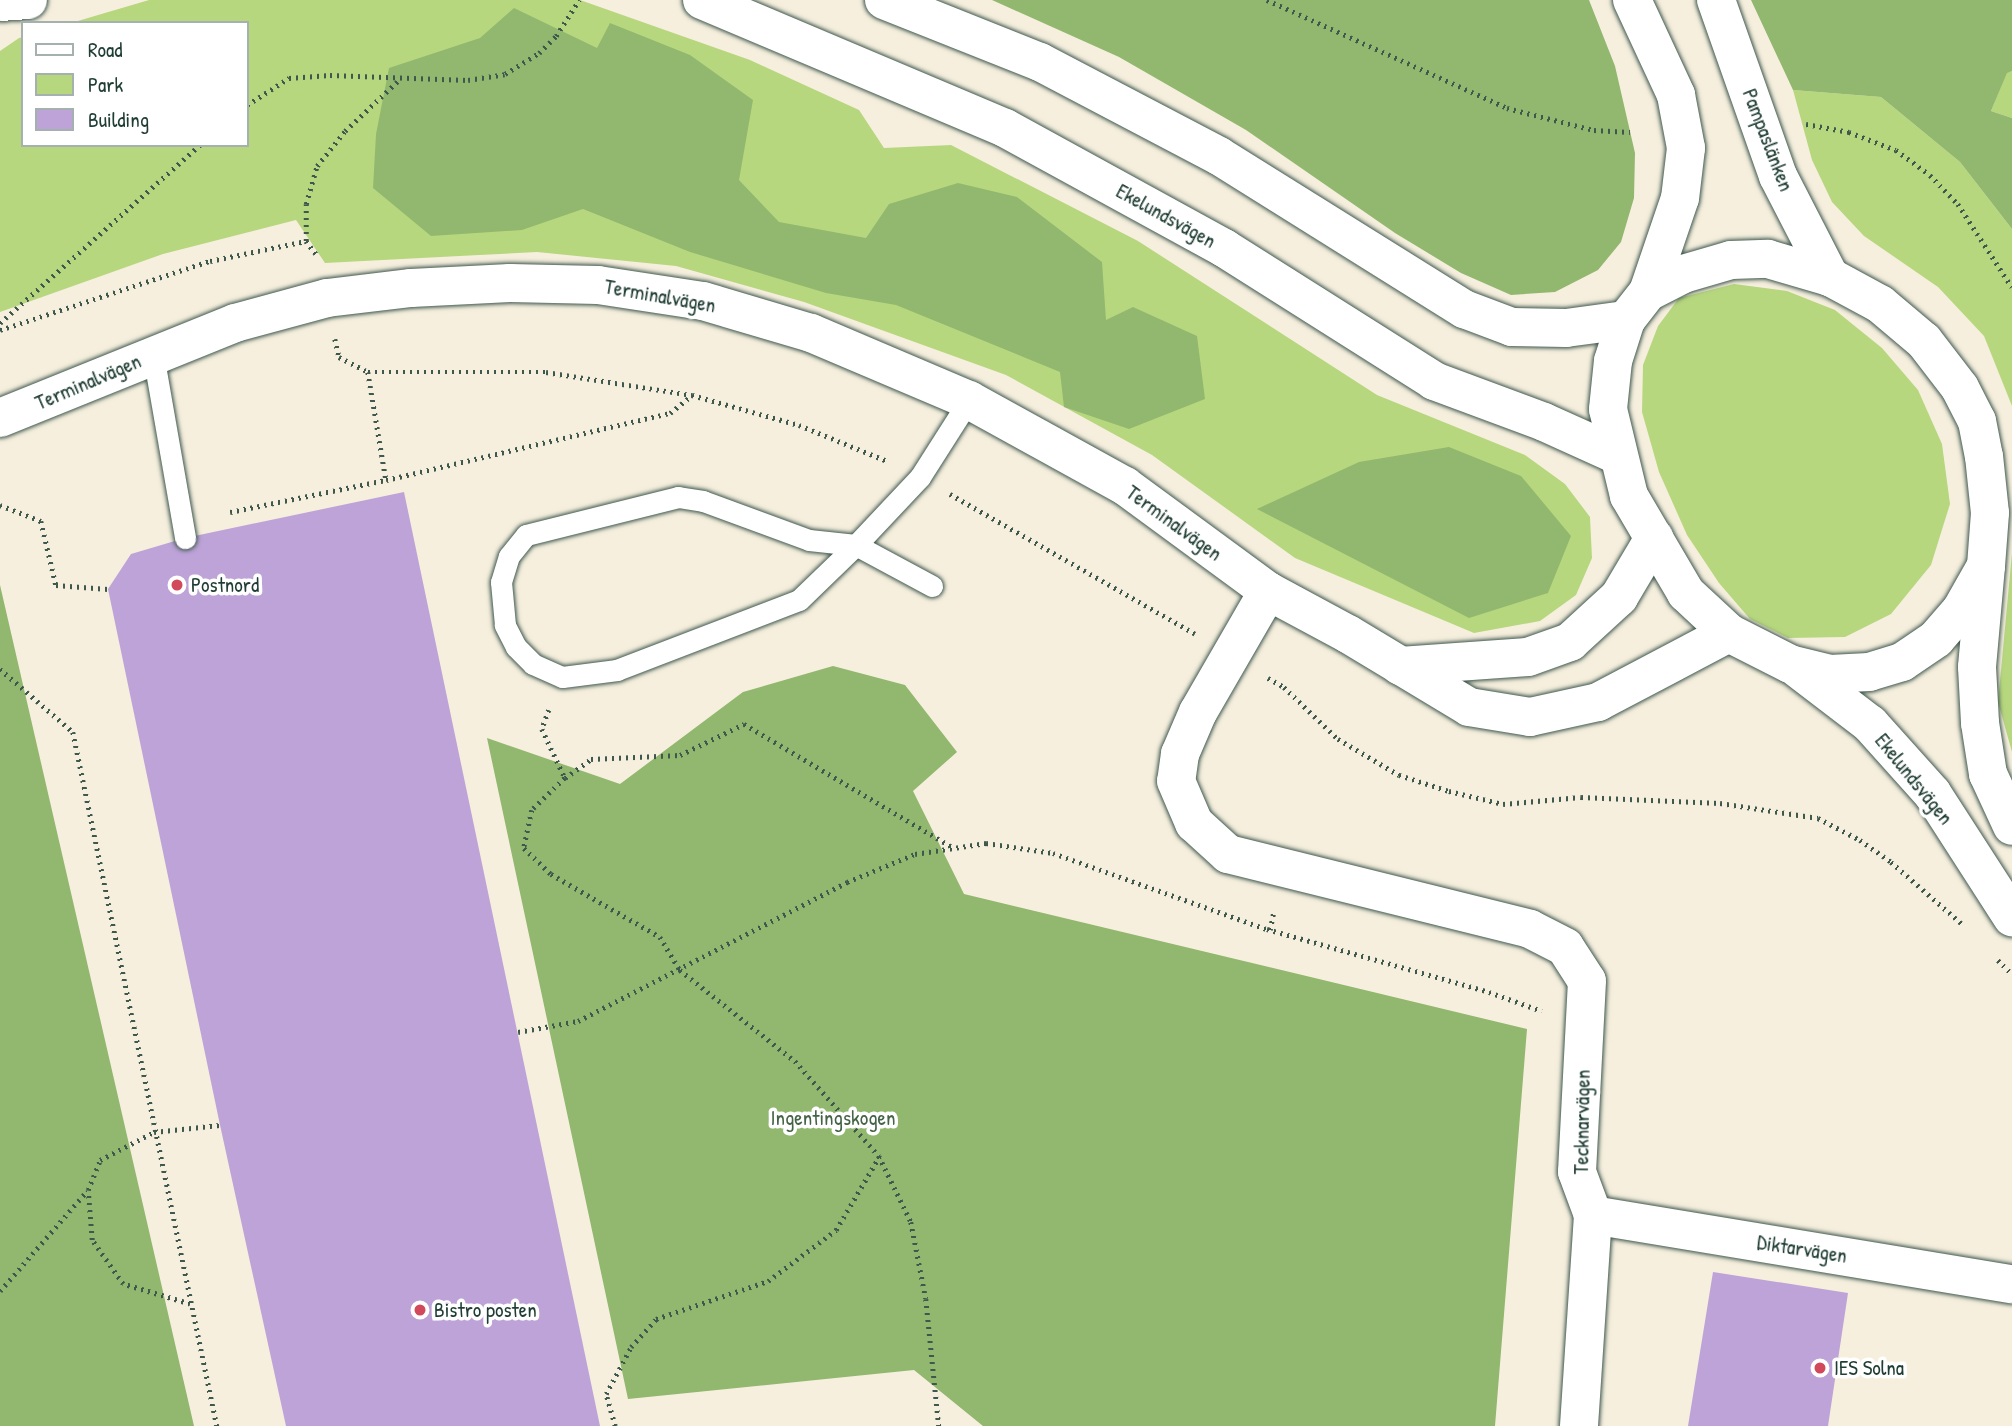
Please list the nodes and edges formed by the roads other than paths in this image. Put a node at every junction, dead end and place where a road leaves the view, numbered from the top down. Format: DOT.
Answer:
graph roads {
  1 [pos="702,0"];
  2 [pos="884,0"];
  3 [pos="1632,0"];
  4 [pos="1716,0"];
  5 [pos="1830,277"];
  6 [pos="1637,306"];
  7 [pos="153,354"];
  8 [pos="969,400"];
  9 [pos="0,418"];
  10 [pos="1617,455"];
  11 [pos="186,538"];
  12 [pos="1654,538"];
  13 [pos="856,545"];
  14 [pos="1986,566"];
  15 [pos="932,586"];
  16 [pos="1268,591"];
  17 [pos="1729,633"];
  18 [pos="1790,664"];
  19 [pos="1400,666"];
  20 [pos="2012,826"];
  21 [pos="2012,917"];
  22 [pos="1593,1214"];
  23 [pos="2012,1284"];
  24 [pos="1578,1426"];
  1 -- 10 [label="street, Ekelundsvägen"];
  2 -- 6 [label="street, Ekelundsvägen"];
  3 -- 6 [label="street"];
  4 -- 5 [label="street, Pampaslänken"];
  5 -- 6 [label="street, Ekelundsvägen"];
  5 -- 14 [label="street, Ekelundsvägen"];
  6 -- 10 [label="street, Ekelundsvägen"];
  7 -- 8 [label="street, Terminalvägen"];
  7 -- 9 [label="street, Terminalvägen"];
  7 -- 11 [label="lane"];
  8 -- 13 [label="lane"];
  8 -- 16 [label="street, Terminalvägen"];
  10 -- 12 [label="street, Ekelundsvägen"];
  12 -- 17 [label="street, Ekelundsvägen"];
  12 -- 19 [label="street"];
  13 -- 13 [label="lane"];
  13 -- 15 [label="lane"];
  14 -- 18 [label="street, Ekelundsvägen"];
  14 -- 20 [label="street, Ekelundsvägen"];
  16 -- 19 [label="street, Terminalvägen"];
  16 -- 22 [label="street, Tecknarvägen"];
  17 -- 18 [label="street, Ekelundsvägen"];
  17 -- 19 [label="street, Terminalvägen"];
  18 -- 21 [label="street, Ekelundsvägen"];
  22 -- 23 [label="street, Diktarvägen"];
  22 -- 24 [label="street, Tecknarvägen"];
}
